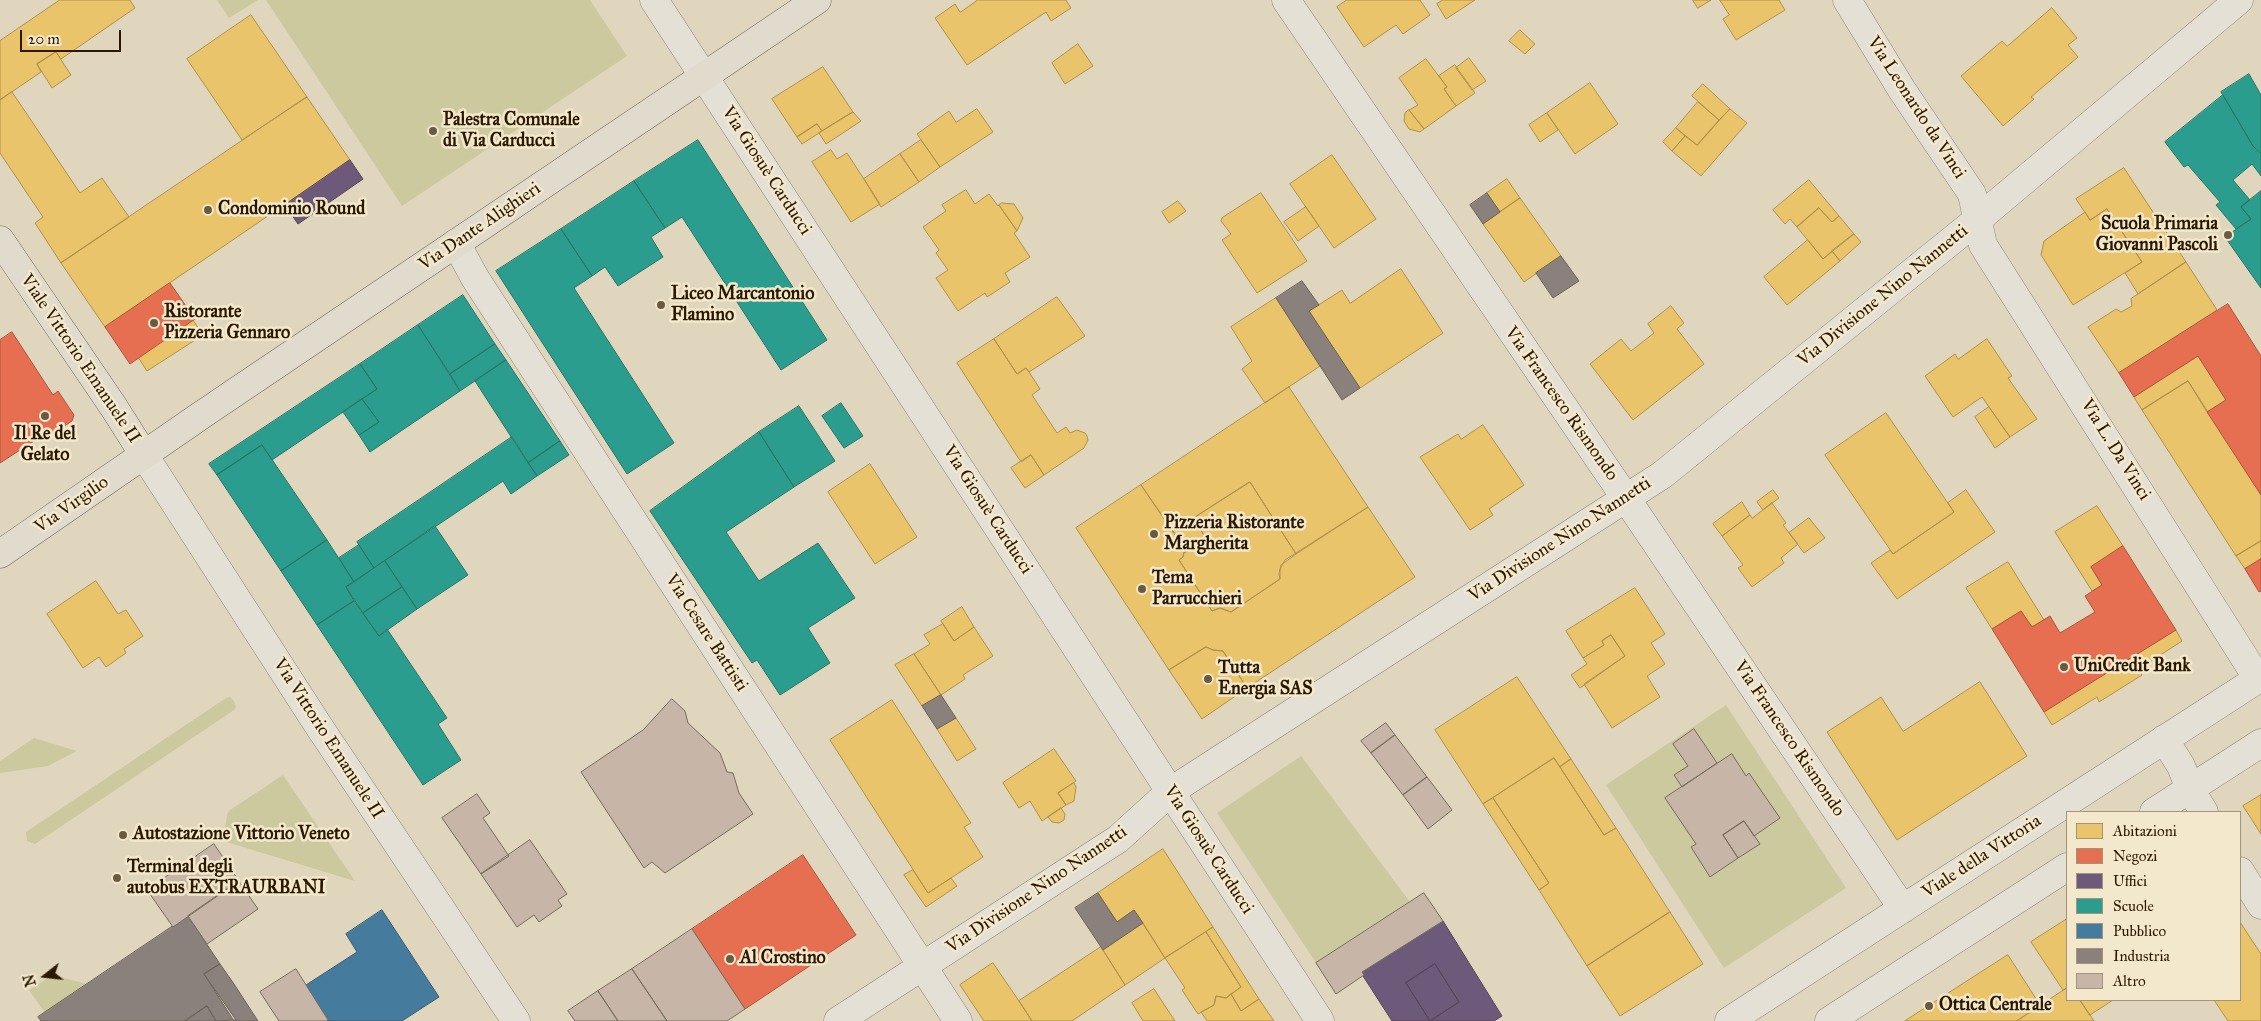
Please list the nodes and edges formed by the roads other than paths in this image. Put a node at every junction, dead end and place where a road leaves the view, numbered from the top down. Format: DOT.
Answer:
graph roads {
  1 [pos="654,0"];
  2 [pos="817,0"];
  3 [pos="1286,0"];
  4 [pos="1846,0"];
  5 [pos="2239,0"];
  6 [pos="703,76"];
  7 [pos="1977,220"];
  8 [pos="0,240"];
  9 [pos="456,243"];
  10 [pos="144,454"];
  11 [pos="1626,498"];
  12 [pos="0,554"];
  13 [pos="2260,678"];
  14 [pos="2164,739"];
  15 [pos="2261,743"];
  16 [pos="2190,789"];
  17 [pos="1170,791"];
  18 [pos="2156,811"];
  19 [pos="2203,811"];
  20 [pos="2066,868"];
  21 [pos="2241,873"];
  22 [pos="2261,905"];
  23 [pos="1903,908"];
  24 [pos="922,967"];
  25 [pos="516,1021"];
  26 [pos="838,1021"];
  27 [pos="958,1021"];
  28 [pos="1320,1021"];
  29 [pos="1729,1021"];
  30 [pos="1829,1021"];
  1 -- 6 [label="street, Via Giosuè Carducci"];
  2 -- 6 [label="main road, Via Dante Alighieri"];
  3 -- 11 [label="street, Via Francesco Rismondo"];
  4 -- 7 [label="street, Via Leonardo da Vinci"];
  5 -- 7 [label="street, Via Divisione Nino Nannetti"];
  6 -- 9 [label="main road, Via Dante Alighieri"];
  6 -- 17 [label="street, Via Giosuè Carducci"];
  7 -- 11 [label="street, Via Divisione Nino Nannetti"];
  7 -- 13 [label="street, Via L. Da Vinci"];
  8 -- 10 [label="main road, Viale Vittorio Emanuele II"];
  9 -- 10 [label="main road, Via Dante Alighieri"];
  9 -- 24 [label="street, Via Cesare Battisti"];
  10 -- 12 [label="main road, Via Virgilio"];
  10 -- 25 [label="street, Via Vittorio Emanuele II"];
  11 -- 17 [label="street, Via Divisione Nino Nannetti"];
  11 -- 23 [label="street, Via Francesco Rismondo"];
  13 -- 14 [label="street, Viale della Vittoria"];
  14 -- 16 [label="street"];
  14 -- 23 [label="street, Viale della Vittoria"];
  15 -- 16 [label="street"];
  16 -- 18 [label="street"];
  16 -- 19 [label="street"];
  17 -- 24 [label="street, Via Divisione Nino Nannetti"];
  17 -- 28 [label="street, Via Giosuè Carducci"];
  20 -- 30 [label="street"];
  21 -- 22 [label="street"];
  23 -- 29 [label="street, Viale della Vittoria"];
  24 -- 26 [label="street, Via Divisione Nino Nannetti"];
  24 -- 27 [label="street, Via Cesare Battisti"];
}
